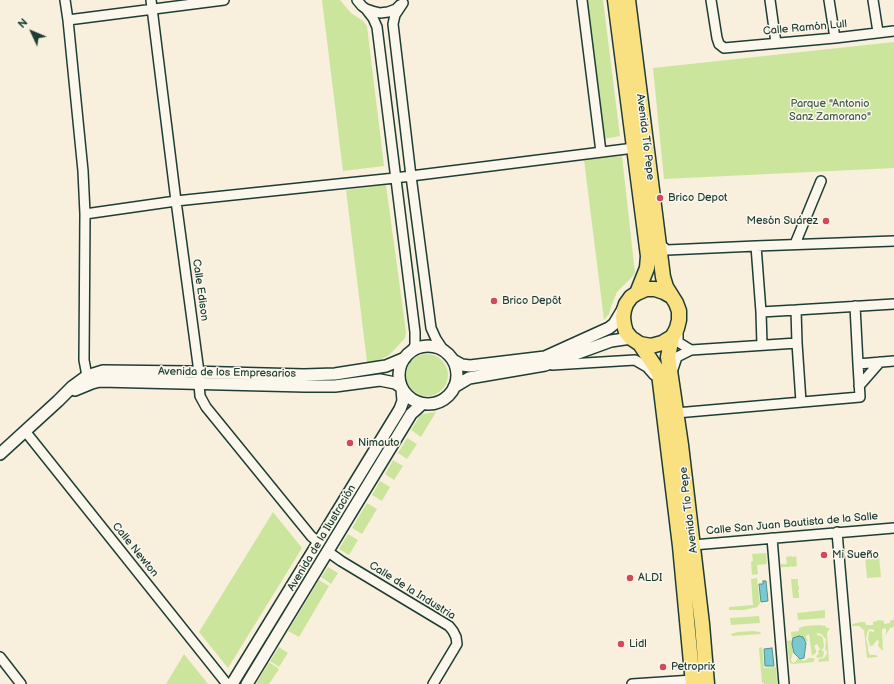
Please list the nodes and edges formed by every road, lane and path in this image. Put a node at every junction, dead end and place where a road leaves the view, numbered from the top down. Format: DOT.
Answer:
graph roads {
  1 [pos="65,0"];
  2 [pos="224,0"];
  3 [pos="357,0"];
  4 [pos="582,0"];
  5 [pos="615,0"];
  6 [pos="628,0"];
  7 [pos="711,0"];
  8 [pos="770,0"];
  9 [pos="829,0"];
  10 [pos="873,0"];
  11 [pos="404,1"];
  12 [pos="151,5"];
  13 [pos="366,9"];
  14 [pos="68,20"];
  15 [pos="894,31"];
  16 [pos="878,32"];
  17 [pos="834,38"];
  18 [pos="776,43"];
  19 [pos="634,148"];
  20 [pos="601,152"];
  21 [pos="411,176"];
  22 [pos="395,178"];
  23 [pos="821,181"];
  24 [pos="176,201"];
  25 [pos="85,214"];
  26 [pos="894,241"];
  27 [pos="795,244"];
  28 [pos="756,246"];
  29 [pos="664,255"];
  30 [pos="637,293"];
  31 [pos="671,296"];
  32 [pos="626,304"];
  33 [pos="894,304"];
  34 [pos="856,306"];
  35 [pos="796,310"];
  36 [pos="761,312"];
  37 [pos="675,332"];
  38 [pos="636,341"];
  39 [pos="797,343"];
  40 [pos="762,345"];
  41 [pos="691,350"];
  42 [pos="444,351"];
  43 [pos="409,355"];
  44 [pos="453,360"];
  45 [pos="894,361"];
  46 [pos="880,362"];
  47 [pos="858,364"];
  48 [pos="545,365"];
  49 [pos="200,372"];
  50 [pos="87,376"];
  51 [pos="665,378"];
  52 [pos="199,384"];
  53 [pos="859,386"];
  54 [pos="402,388"];
  55 [pos="454,388"];
  56 [pos="58,401"];
  57 [pos="801,402"];
  58 [pos="422,404"];
  59 [pos="676,413"];
  60 [pos="25,431"];
  61 [pos="0,454"];
  62 [pos="894,528"];
  63 [pos="837,532"];
  64 [pos="772,538"];
  65 [pos="693,545"];
  66 [pos="323,547"];
  67 [pos="0,657"];
  68 [pos="693,682"];
  69 [pos="21,684"];
  70 [pos="227,684"];
  71 [pos="232,684"];
  72 [pos="247,684"];
  73 [pos="433,684"];
  74 [pos="632,684"];
  75 [pos="707,684"];
  76 [pos="784,684"];
  77 [pos="850,684"];
  1 -- 14 [label="street"];
  2 -- 12 [label="street"];
  3 -- 13 [label="street"];
  4 -- 20 [label="street"];
  5 -- 19 [label="main road, Avenida Tío Pepe"];
  6 -- 29 [label="main road, Avenida Tío Pepe"];
  7 -- 18 [label="street, Calle Ramón Lull"];
  8 -- 18 [label="street"];
  9 -- 17 [label="street"];
  10 -- 16 [label="street"];
  11 -- 13 [label="street"];
  11 -- 21 [label="street"];
  12 -- 14 [label="street"];
  12 -- 24 [label="street, Calle Edison"];
  13 -- 22 [label="street"];
  14 -- 25 [label="street"];
  15 -- 16 [label="street, Calle Ramón Lull"];
  16 -- 17 [label="street, Calle Ramón Lull"];
  17 -- 18 [label="street, Calle Ramón Lull"];
  19 -- 20 [label="street"];
  19 -- 30 [label="main road, Avenida Tío Pepe"];
  20 -- 21 [label="street"];
  21 -- 22 [label="street"];
  21 -- 42 [label="street"];
  22 -- 24 [label="street"];
  22 -- 43 [label="street"];
  23 -- 27 [label="street"];
  24 -- 25 [label="street"];
  24 -- 49 [label="street, Calle Edison"];
  25 -- 50 [label="street"];
  26 -- 27 [label="street"];
  27 -- 28 [label="street"];
  28 -- 29 [label="street"];
  28 -- 36 [label="street"];
  29 -- 31 [label="main road, Avenida Tío Pepe"];
  30 -- 31 [label="main road"];
  30 -- 32 [label="main road"];
  31 -- 37 [label="main road"];
  32 -- 38 [label="main road"];
  32 -- 44 [label="street"];
  33 -- 34 [label="street"];
  34 -- 35 [label="street"];
  34 -- 47 [label="street"];
  35 -- 36 [label="street"];
  35 -- 39 [label="street"];
  36 -- 40 [label="street"];
  37 -- 38 [label="main road"];
  37 -- 41 [label="street"];
  37 -- 51 [label="main road, Avenida Tío Pepe"];
  38 -- 48 [label="street"];
  38 -- 51 [label="main road, Avenida Tío Pepe"];
  39 -- 40 [label="street"];
  39 -- 57 [label="street"];
  40 -- 41 [label="street"];
  41 -- 51 [label="street"];
  42 -- 43 [label="street"];
  42 -- 44 [label="street"];
  43 -- 49 [label="street, Avenida de los Empresarios"];
  43 -- 54 [label="street"];
  44 -- 55 [label="street"];
  45 -- 46 [label="street"];
  46 -- 47 [label="street"];
  46 -- 53 [label="street"];
  47 -- 53 [label="street"];
  48 -- 51 [label="street"];
  48 -- 55 [label="street"];
  49 -- 50 [label="street, Avenida de los Empresarios"];
  49 -- 52 [label="street, Calle Edison"];
  50 -- 56 [label="street, Avenida de los Empresarios"];
  51 -- 59 [label="main road, Avenida Tío Pepe"];
  51 -- 68 [label="main road, Avenida Tío Pepe"];
  52 -- 54 [label="street, Avenida de los Empresarios"];
  52 -- 56 [label="street, Avenida de los Empresarios"];
  52 -- 66 [label="street, Calle Edison"];
  53 -- 57 [label="street"];
  54 -- 58 [label="street"];
  54 -- 66 [label="street, Avenida de la Ilustración"];
  55 -- 58 [label="street"];
  56 -- 60 [label="street, Avenida de los Empresarios"];
  57 -- 59 [label="street"];
  58 -- 66 [label="street, Avenida de la Ilustración"];
  59 -- 65 [label="main road, Avenida Tío Pepe"];
  60 -- 61 [label="street, Avenida de los Empresarios"];
  60 -- 70 [label="street, Calle Newton"];
  62 -- 63 [label="street, Calle San Juan Bautista de la Salle"];
  63 -- 64 [label="street, Calle San Juan Bautista de la Salle"];
  63 -- 77 [label="street"];
  64 -- 65 [label="street, Calle San Juan Bautista de la Salle"];
  64 -- 76 [label="street"];
  65 -- 75 [label="main road, Avenida Tío Pepe"];
  66 -- 71 [label="street, Avenida de la Ilustración"];
  66 -- 72 [label="street, Avenida de la Ilustración"];
  66 -- 73 [label="street, Calle de la Industria"];
  67 -- 69 [label="street"];
  68 -- 74 [label="street"];
}
